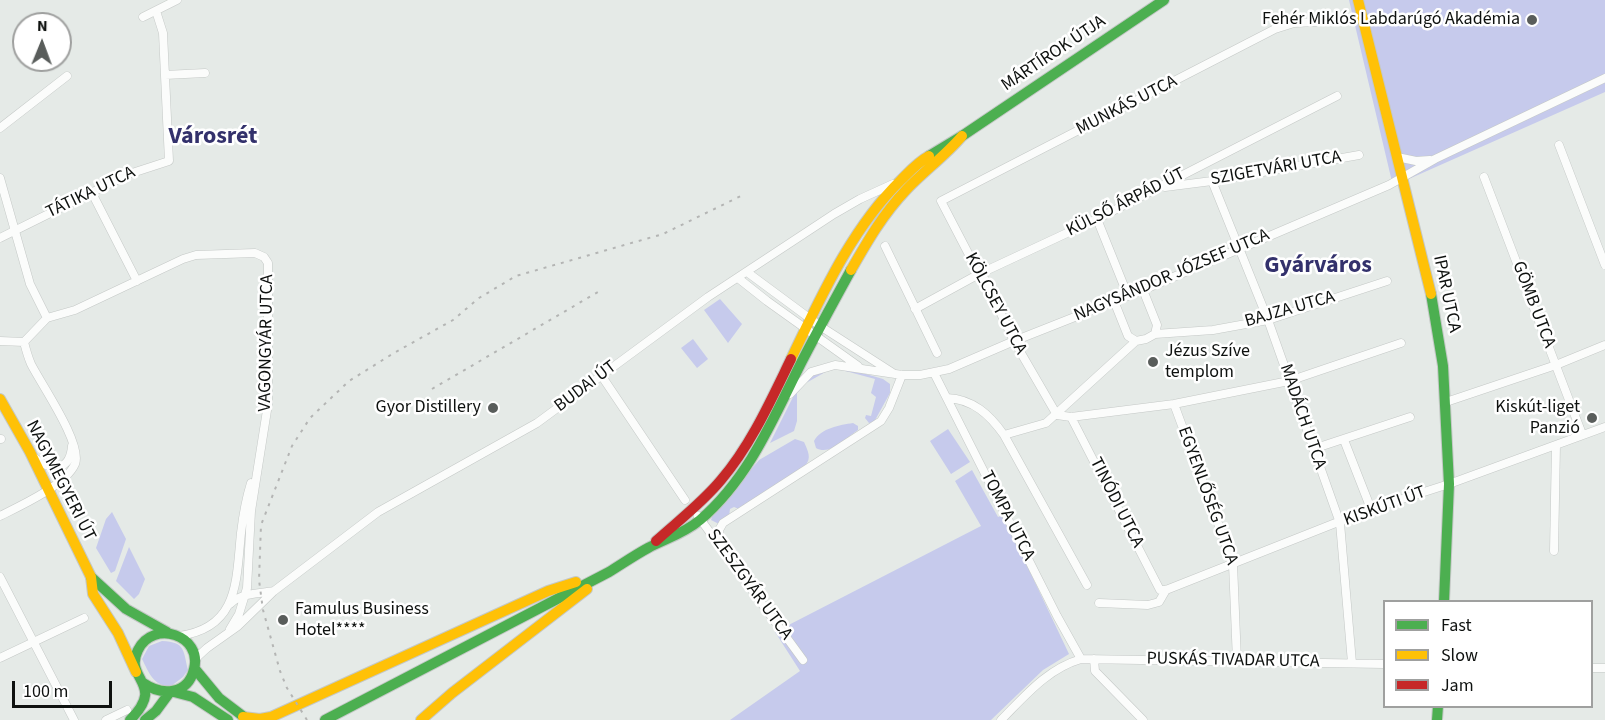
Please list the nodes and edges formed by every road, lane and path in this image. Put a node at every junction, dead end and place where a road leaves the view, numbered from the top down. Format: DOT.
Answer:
graph roads {
  1 [pos="177,0"];
  2 [pos="1164,0"];
  3 [pos="1358,0"];
  4 [pos="156,11"];
  5 [pos="143,17"];
  6 [pos="1316,22"];
  7 [pos="205,73"];
  8 [pos="165,75"];
  9 [pos="68,76"];
  10 [pos="1605,78"];
  11 [pos="1337,96"];
  12 [pos="0,128"];
  13 [pos="962,136"];
  14 [pos="1559,145"];
  15 [pos="1359,155"];
  16 [pos="1397,157"];
  17 [pos="1435,159"];
  18 [pos="1401,177"];
  19 [pos="1484,177"];
  20 [pos="0,178"];
  21 [pos="1212,181"];
  22 [pos="897,182"];
  23 [pos="1157,188"];
  24 [pos="92,192"];
  25 [pos="941,201"];
  26 [pos="1097,219"];
  27 [pos="15,230"];
  28 [pos="0,238"];
  29 [pos="885,246"];
  30 [pos="1239,249"];
  31 [pos="1605,265"];
  32 [pos="747,272"];
  33 [pos="979,274"];
  34 [pos="738,278"];
  35 [pos="137,281"];
  36 [pos="1387,281"];
  37 [pos="1143,290"];
  38 [pos="1128,296"];
  39 [pos="1114,302"];
  40 [pos="915,309"];
  41 [pos="47,318"];
  42 [pos="1268,320"];
  43 [pos="813,327"];
  44 [pos="1155,334"];
  45 [pos="0,341"];
  46 [pos="1014,341"];
  47 [pos="1136,341"];
  48 [pos="24,342"];
  49 [pos="1401,343"];
  50 [pos="1605,345"];
  51 [pos="937,353"];
  52 [pos="1556,365"];
  53 [pos="859,367"];
  54 [pos="934,373"];
  55 [pos="898,374"];
  56 [pos="601,375"];
  57 [pos="1289,381"];
  58 [pos="948,398"];
  59 [pos="0,399"];
  60 [pos="1446,402"];
  61 [pos="1174,404"];
  62 [pos="778,408"];
  63 [pos="1057,415"];
  64 [pos="1071,417"];
  65 [pos="1410,417"];
  66 [pos="1605,427"];
  67 [pos="69,433"];
  68 [pos="1582,434"];
  69 [pos="1004,435"];
  70 [pos="1344,440"];
  71 [pos="1556,445"];
  72 [pos="1313,450"];
  73 [pos="30,452"];
  74 [pos="258,459"];
  75 [pos="1449,484"];
  76 [pos="47,490"];
  77 [pos="685,500"];
  78 [pos="1371,509"];
  79 [pos="3,514"];
  80 [pos="697,514"];
  81 [pos="1340,523"];
  82 [pos="721,547"];
  83 [pos="1554,551"];
  84 [pos="1233,564"];
  85 [pos="609,572"];
  86 [pos="0,577"];
  87 [pos="91,577"];
  88 [pos="237,580"];
  89 [pos="247,580"];
  90 [pos="1087,585"];
  91 [pos="1163,590"];
  92 [pos="274,591"];
  93 [pos="257,592"];
  94 [pos="245,596"];
  95 [pos="1444,600"];
  96 [pos="1099,603"];
  97 [pos="262,604"];
  98 [pos="229,605"];
  99 [pos="84,618"];
  100 [pos="167,632"];
  101 [pos="229,632"];
  102 [pos="179,636"];
  103 [pos="34,641"];
  104 [pos="0,658"];
  105 [pos="1081,659"];
  106 [pos="1094,659"];
  107 [pos="803,660"];
  108 [pos="1237,661"];
  109 [pos="1352,663"];
  110 [pos="195,664"];
  111 [pos="1383,664"];
  112 [pos="136,672"];
  113 [pos="143,683"];
  114 [pos="172,692"];
  115 [pos="128,715"];
  116 [pos="246,718"];
  117 [pos="422,719"];
  118 [pos="74,720"];
  119 [pos="106,720"];
  120 [pos="145,720"];
  121 [pos="228,720"];
  122 [pos="325,720"];
  123 [pos="1001,720"];
  124 [pos="1143,720"];
  1 -- 4 [label="street"];
  2 -- 13 [label="main road, MÁRTÍROK ÚTJA"];
  3 -- 16 [label="main road, IPAR UTCA"];
  4 -- 5 [label="street"];
  4 -- 8 [label="street"];
  6 -- 25 [label="street, MUNKÁS UTCA"];
  7 -- 8 [label="street"];
  8 -- 24 [label="street, TÁTIKA UTCA"];
  9 -- 12 [label="street"];
  10 -- 17 [label="street, NAGYSÁNDOR JÓZSEF UTCA"];
  11 -- 23 [label="street, KÜLSŐ ÁRPÁD ÚT"];
  13 -- 22 [label="main road, MÁRTÍROK ÚTJA"];
  13 -- 43 [label="main road, MÁRTÍROK ÚTJA"];
  14 -- 31 [label="street"];
  15 -- 21 [label="street, SZIGETVÁRI UTCA"];
  16 -- 17 [label="street"];
  16 -- 18 [label="main road, IPAR UTCA"];
  17 -- 18 [label="street, NAGYSÁNDOR JÓZSEF UTCA"];
  18 -- 30 [label="street, NAGYSÁNDOR JÓZSEF UTCA"];
  18 -- 60 [label="main road, IPAR UTCA"];
  19 -- 52 [label="street, GÖMB UTCA"];
  20 -- 27 [label="street"];
  21 -- 23 [label="street, SZIGETVÁRI UTCA"];
  21 -- 30 [label="street, MADÁCH UTCA"];
  22 -- 32 [label="street, BUDAI ÚT"];
  22 -- 43 [label="main road, MÁRTÍROK ÚTJA"];
  23 -- 26 [label="street, KÜLSŐ ÁRPÁD ÚT"];
  24 -- 27 [label="street, TÁTIKA UTCA"];
  24 -- 35 [label="street"];
  25 -- 33 [label="street, KÖLCSEY UTCA"];
  26 -- 33 [label="street, KÜLSŐ ÁRPÁD ÚT"];
  26 -- 38 [label="street"];
  27 -- 28 [label="street, TÁTIKA UTCA"];
  27 -- 41 [label="street"];
  29 -- 40 [label="street"];
  30 -- 37 [label="street, NAGYSÁNDOR JÓZSEF UTCA"];
  30 -- 42 [label="street, MADÁCH UTCA"];
  32 -- 34 [label="street, BUDAI ÚT"];
  32 -- 43 [label="street"];
  33 -- 40 [label="street, KÜLSŐ ÁRPÁD ÚT"];
  33 -- 46 [label="street, KÖLCSEY UTCA"];
  34 -- 43 [label="street"];
  34 -- 56 [label="street, BUDAI ÚT"];
  35 -- 41 [label="street"];
  35 -- 74 [label="street, VAGONGYÁR UTCA"];
  36 -- 42 [label="street, BAJZA UTCA"];
  37 -- 38 [label="street, NAGYSÁNDOR JÓZSEF UTCA"];
  37 -- 44 [label="street"];
  38 -- 39 [label="street, NAGYSÁNDOR JÓZSEF UTCA"];
  39 -- 46 [label="street, NAGYSÁNDOR JÓZSEF UTCA"];
  39 -- 47 [label="street"];
  40 -- 51 [label="street"];
  41 -- 48 [label="street"];
  42 -- 44 [label="street, BAJZA UTCA"];
  42 -- 57 [label="street, MADÁCH UTCA"];
  43 -- 53 [label="street"];
  43 -- 55 [label="street"];
  43 -- 62 [label="main road"];
  43 -- 80 [label="main road"];
  44 -- 47 [label="street, BAJZA UTCA"];
  45 -- 48 [label="street"];
  46 -- 54 [label="street, NAGYSÁNDOR JÓZSEF UTCA"];
  46 -- 63 [label="street, KÖLCSEY UTCA"];
  47 -- 63 [label="street"];
  48 -- 67 [label="street"];
  49 -- 57 [label="street"];
  50 -- 52 [label="street"];
  52 -- 60 [label="street"];
  52 -- 68 [label="street, GÖMB UTCA"];
  53 -- 55 [label="street, NAGYSÁNDOR JÓZSEF UTCA"];
  53 -- 62 [label="street"];
  54 -- 55 [label="street, NAGYSÁNDOR JÓZSEF UTCA"];
  54 -- 58 [label="street, TOMPA UTCA"];
  55 -- 82 [label="street"];
  56 -- 77 [label="street"];
  56 -- 92 [label="street, BUDAI ÚT"];
  57 -- 61 [label="street"];
  57 -- 72 [label="street, MADÁCH UTCA"];
  58 -- 69 [label="street"];
  58 -- 105 [label="street, TOMPA UTCA"];
  59 -- 73 [label="main road, NAGYMEGYERI ÚT"];
  60 -- 75 [label="main road, IPAR UTCA"];
  61 -- 64 [label="street"];
  61 -- 84 [label="street, EGYENLŐSÉG UTCA"];
  62 -- 80 [label="main road"];
  63 -- 64 [label="street"];
  63 -- 69 [label="street"];
  64 -- 91 [label="street, TINÓDI UTCA"];
  65 -- 70 [label="street"];
  66 -- 68 [label="street, KISKÚTI ÚT"];
  67 -- 73 [label="street"];
  67 -- 76 [label="street"];
  68 -- 71 [label="street, KISKÚTI ÚT"];
  69 -- 90 [label="street"];
  70 -- 72 [label="street"];
  70 -- 78 [label="street"];
  71 -- 75 [label="street, KISKÚTI ÚT"];
  71 -- 83 [label="street"];
  72 -- 81 [label="street, MADÁCH UTCA"];
  73 -- 76 [label="main road, NAGYMEGYERI ÚT"];
  74 -- 88 [label="street, VAGONGYÁR UTCA"];
  74 -- 89 [label="street, VAGONGYÁR UTCA"];
  75 -- 78 [label="street, KISKÚTI ÚT"];
  75 -- 95 [label="main road, IPAR UTCA"];
  76 -- 79 [label="street"];
  76 -- 87 [label="main road, NAGYMEGYERI ÚT"];
  78 -- 81 [label="street, KISKÚTI ÚT"];
  80 -- 82 [label="street, SZESZGYÁR UTCA"];
  80 -- 85 [label="main road"];
  81 -- 84 [label="street, KISKÚTI ÚT"];
  81 -- 109 [label="street, MADÁCH UTCA"];
  82 -- 107 [label="street, SZESZGYÁR UTCA"];
  84 -- 91 [label="street, KISKÚTI ÚT"];
  84 -- 108 [label="street, EGYENLŐSÉG UTCA"];
  85 -- 116 [label="main road"];
  85 -- 117 [label="main road"];
  85 -- 122 [label="main road"];
  86 -- 103 [label="street"];
  87 -- 100 [label="main road, NAGYMEGYERI ÚT"];
  87 -- 112 [label="main road, NAGYMEGYERI ÚT"];
  88 -- 94 [label="street"];
  88 -- 98 [label="street, VAGONGYÁR UTCA"];
  89 -- 93 [label="street"];
  89 -- 94 [label="street, VAGONGYÁR UTCA"];
  91 -- 96 [label="street, KISKÚTI ÚT"];
  92 -- 93 [label="street"];
  92 -- 97 [label="street, BUDAI ÚT"];
  93 -- 94 [label="street"];
  94 -- 97 [label="street"];
  94 -- 98 [label="street"];
  94 -- 101 [label="street, BUDAI ÚT"];
  97 -- 101 [label="street, BUDAI ÚT"];
  98 -- 102 [label="street"];
  99 -- 103 [label="street"];
  100 -- 102 [label="main road"];
  100 -- 112 [label="main road"];
  101 -- 110 [label="street, BUDAI ÚT"];
  102 -- 110 [label="main road"];
  103 -- 104 [label="street"];
  103 -- 118 [label="street"];
  105 -- 106 [label="street, PUSKÁS TIVADAR UTCA"];
  105 -- 123 [label="street"];
  106 -- 108 [label="street, PUSKÁS TIVADAR UTCA"];
  106 -- 124 [label="street"];
  108 -- 109 [label="street, PUSKÁS TIVADAR UTCA"];
  109 -- 111 [label="street, PUSKÁS TIVADAR UTCA"];
  110 -- 114 [label="main road"];
  110 -- 116 [label="main road"];
  112 -- 113 [label="main road"];
  113 -- 114 [label="main road"];
  113 -- 115 [label="main road"];
  114 -- 120 [label="main road"];
  114 -- 121 [label="main road"];
  115 -- 119 [label="street"];
}
